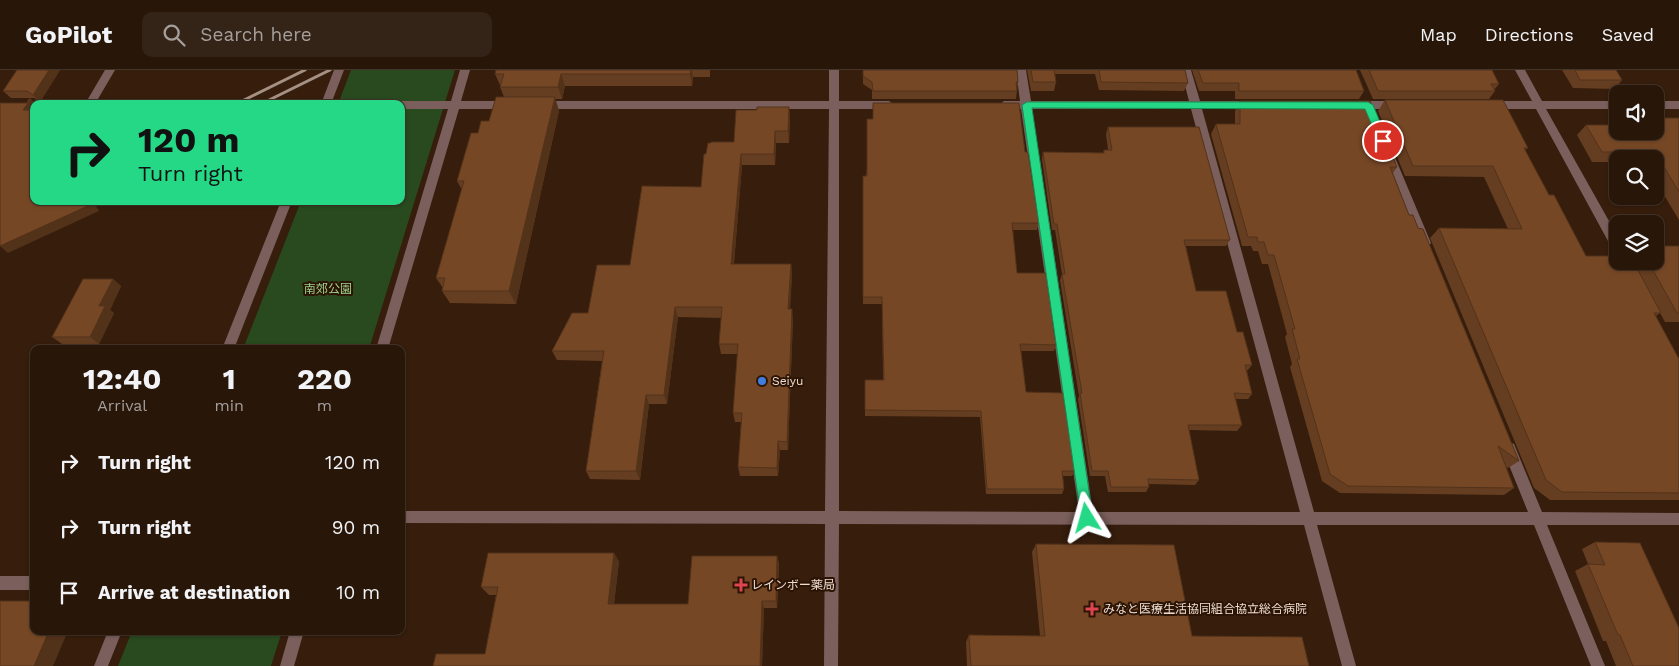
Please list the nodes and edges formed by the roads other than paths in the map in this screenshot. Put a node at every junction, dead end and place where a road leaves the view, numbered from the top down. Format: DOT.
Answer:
graph roads {
  1 [pos="110,70"];
  2 [pos="338,70"];
  3 [pos="465,70"];
  4 [pos="834,70"];
  5 [pos="1022,70"];
  6 [pos="1186,70"];
  7 [pos="1520,70"];
  8 [pos="92,100"];
  9 [pos="327,100"];
  10 [pos="405,105"];
  11 [pos="455,105"];
  12 [pos="834,105"];
  13 [pos="902,105"];
  14 [pos="988,105"];
  15 [pos="1027,105"];
  16 [pos="1196,105"];
  17 [pos="1263,105"];
  18 [pos="1349,105"];
  19 [pos="1406,105"];
  20 [pos="1482,105"];
  21 [pos="1540,105"];
  22 [pos="1609,105"];
  23 [pos="1664,105"];
  24 [pos="1679,105"];
  25 [pos="1383,142"];
  26 [pos="285,205"];
  27 [pos="1609,232"];
  28 [pos="1429,252"];
  29 [pos="230,345"];
  30 [pos="383,345"];
  31 [pos="1504,436"];
  32 [pos="405,517"];
  33 [pos="832,517"];
  34 [pos="1087,518"];
  35 [pos="1309,518"];
  36 [pos="1538,518"];
  37 [pos="1679,519"];
  38 [pos="0,583"];
  39 [pos="30,583"];
  40 [pos="113,635"];
  41 [pos="296,635"];
  42 [pos="101,666"];
  43 [pos="287,666"];
  44 [pos="831,666"];
  45 [pos="1349,666"];
  46 [pos="1598,666"];
  1 -- 8 [label="street"];
  2 -- 9 [label="street"];
  3 -- 11 [label="street"];
  4 -- 12 [label="street"];
  5 -- 15 [label="street"];
  6 -- 16 [label="street"];
  7 -- 21 [label="street"];
  10 -- 11 [label="street"];
  11 -- 12 [label="street"];
  11 -- 30 [label="street"];
  12 -- 13 [label="street"];
  12 -- 33 [label="street"];
  14 -- 15 [label="street"];
  15 -- 16 [label="street"];
  15 -- 34 [label="street"];
  16 -- 17 [label="street"];
  16 -- 35 [label="street"];
  18 -- 19 [label="street"];
  20 -- 21 [label="street"];
  21 -- 22 [label="street"];
  21 -- 27 [label="street"];
  23 -- 24 [label="street"];
  25 -- 28 [label="street"];
  26 -- 29 [label="street"];
  31 -- 36 [label="street"];
  32 -- 33 [label="street"];
  33 -- 34 [label="street"];
  33 -- 44 [label="street"];
  34 -- 35 [label="street"];
  35 -- 36 [label="street"];
  35 -- 45 [label="street"];
  36 -- 37 [label="street"];
  36 -- 46 [label="street"];
  38 -- 39 [label="street"];
  40 -- 42 [label="street"];
  41 -- 43 [label="street"];
}
